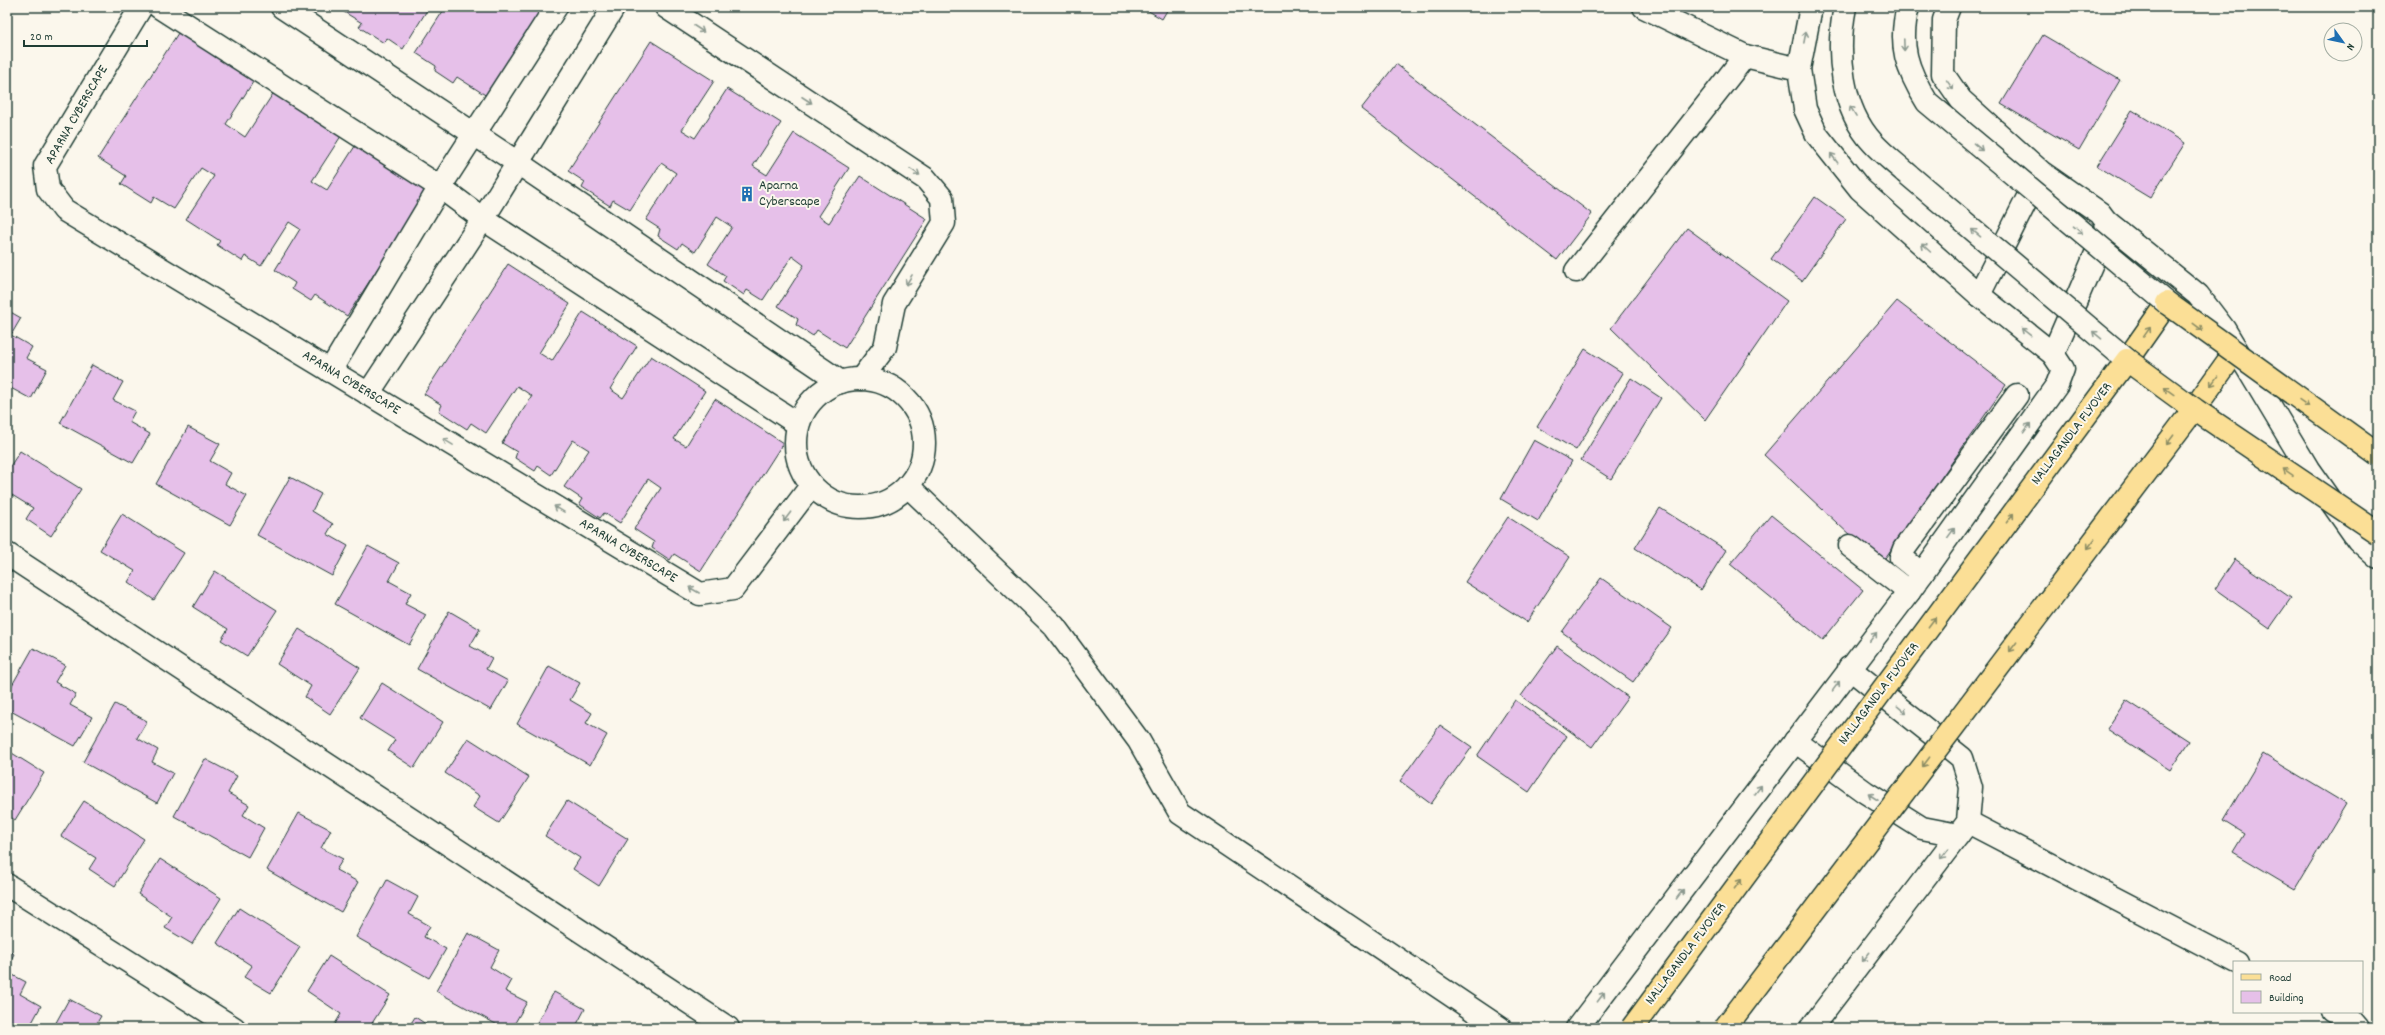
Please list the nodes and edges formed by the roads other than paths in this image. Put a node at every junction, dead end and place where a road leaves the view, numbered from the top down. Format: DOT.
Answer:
graph roads {
  1 [pos="141,7"];
  2 [pos="159,7"];
  3 [pos="282,7"];
  4 [pos="556,7"];
  5 [pos="614,7"];
  6 [pos="666,7"];
  7 [pos="1644,7"];
  8 [pos="1811,7"];
  9 [pos="1845,7"];
  10 [pos="1908,7"];
  11 [pos="1949,7"];
  12 [pos="1745,56"];
  13 [pos="1799,69"];
  14 [pos="475,134"];
  15 [pos="518,163"];
  16 [pos="2041,172"];
  17 [pos="440,188"];
  18 [pos="483,219"];
  19 [pos="2106,221"];
  20 [pos="1576,271"];
  21 [pos="1979,295"];
  22 [pos="2167,303"];
  23 [pos="2234,353"];
  24 [pos="2053,354"];
  25 [pos="2127,360"];
  26 [pos="330,371"];
  27 [pos="851,380"];
  28 [pos="368,394"];
  29 [pos="2017,395"];
  30 [pos="2194,409"];
  31 [pos="798,424"];
  32 [pos="2378,455"];
  33 [pos="811,486"];
  34 [pos="908,486"];
  35 [pos="2378,533"];
  36 [pos="1850,546"];
  37 [pos="7,554"];
  38 [pos="2378,558"];
  39 [pos="1922,574"];
  40 [pos="1909,592"];
  41 [pos="1849,668"];
  42 [pos="1795,741"];
  43 [pos="1963,828"];
  44 [pos="7,885"];
  45 [pos="2235,961"];
  46 [pos="2335,1013"];
  47 [pos="234,1028"];
  48 [pos="728,1028"];
  49 [pos="1500,1028"];
  50 [pos="1577,1028"];
  51 [pos="1632,1028"];
  52 [pos="1725,1028"];
  53 [pos="1811,1028"];
  54 [pos="2358,1028"];
  1 -- 26 [label="street, APARNA CYBERSCAPE"];
  2 -- 17 [label="street"];
  3 -- 14 [label="street"];
  4 -- 14 [label="street"];
  5 -- 15 [label="street"];
  6 -- 27 [label="street, one-way"];
  7 -- 12 [label="street"];
  13 -- 8 [label="street, one-way"];
  25 -- 9 [label="street, one-way, bridge"];
  10 -- 22 [label="street, one-way, bridge"];
  11 -- 16 [label="street, one-way"];
  12 -- 13 [label="street"];
  12 -- 20 [label="street"];
  21 -- 13 [label="street, one-way"];
  14 -- 15 [label="street"];
  14 -- 17 [label="street"];
  15 -- 18 [label="street"];
  15 -- 27 [label="street"];
  16 -- 19 [label="street"];
  16 -- 21 [label="street"];
  17 -- 18 [label="street"];
  17 -- 26 [label="street"];
  18 -- 28 [label="street"];
  18 -- 31 [label="street"];
  19 -- 24 [label="street"];
  19 -- 38 [label="street"];
  24 -- 21 [label="street, one-way"];
  22 -- 23 [label="main road, one-way, bridge"];
  25 -- 22 [label="main road, NALLAGANDLA FLYOVER, one-way"];
  23 -- 30 [label="main road, one-way"];
  23 -- 32 [label="main road, one-way, bridge"];
  39 -- 24 [label="street, one-way"];
  30 -- 25 [label="main road, one-way, bridge"];
  51 -- 25 [label="main road, NALLAGANDLA FLYOVER, one-way, bridge"];
  26 -- 28 [label="street, APARNA CYBERSCAPE"];
  27 -- 31 [label="street"];
  27 -- 34 [label="street"];
  33 -- 28 [label="street, APARNA CYBERSCAPE, one-way"];
  29 -- 39 [label="street"];
  35 -- 30 [label="main road, one-way, bridge"];
  30 -- 52 [label="main road, one-way, bridge"];
  31 -- 33 [label="street"];
  33 -- 34 [label="street"];
  34 -- 49 [label="street"];
  36 -- 40 [label="street"];
  37 -- 48 [label="street"];
  39 -- 40 [label="street"];
  41 -- 40 [label="street, one-way"];
  42 -- 41 [label="street, one-way"];
  41 -- 43 [label="street, one-way"];
  43 -- 42 [label="street, one-way"];
  50 -- 42 [label="street, one-way"];
  43 -- 45 [label="street"];
  43 -- 53 [label="street, one-way"];
  44 -- 47 [label="street"];
  46 -- 54 [label="street"];
}
